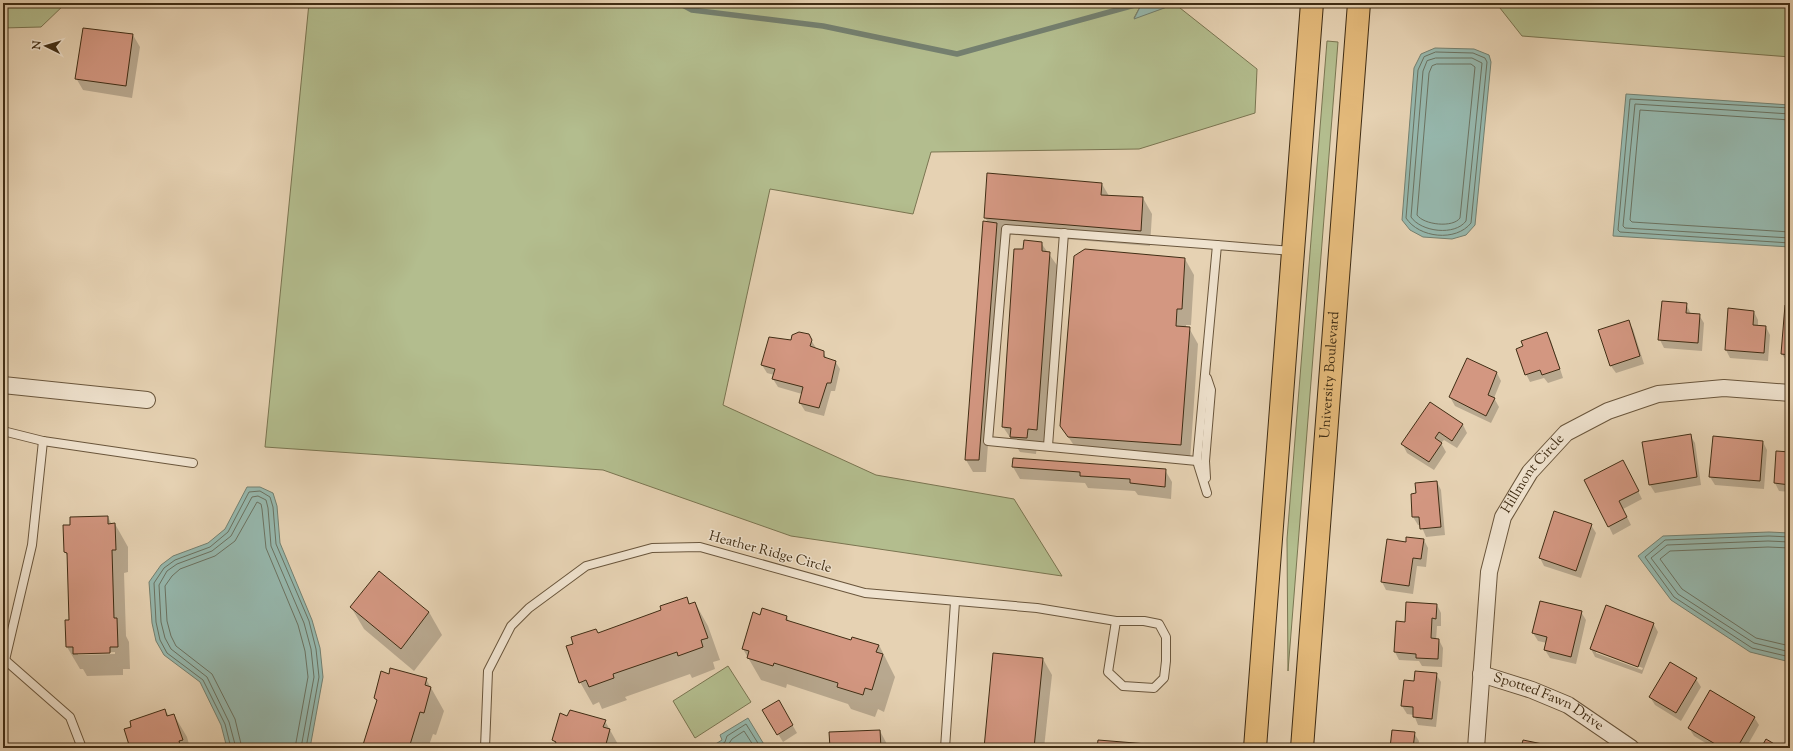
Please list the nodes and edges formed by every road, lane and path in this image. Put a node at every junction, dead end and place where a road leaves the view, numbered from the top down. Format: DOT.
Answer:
graph roads {
  1 [pos="1312,3"];
  2 [pos="1359,3"];
  3 [pos="1064,233"];
  4 [pos="1217,245"];
  5 [pos="1293,252"];
  6 [pos="1206,376"];
  7 [pos="3,385"];
  8 [pos="1790,393"];
  9 [pos="147,400"];
  10 [pos="3,430"];
  11 [pos="44,440"];
  12 [pos="1048,446"];
  13 [pos="1197,461"];
  14 [pos="193,463"];
  15 [pos="956,602"];
  16 [pos="1116,621"];
  17 [pos="4,661"];
  18 [pos="1481,674"];
  19 [pos="82,748"];
  20 [pos="485,748"];
  21 [pos="945,748"];
  22 [pos="1255,748"];
  23 [pos="1302,748"];
  24 [pos="1476,748"];
  25 [pos="1631,748"];
  1 -- 5 [label="main road"];
  2 -- 23 [label="main road, University Boulevard"];
  3 -- 4 [label="lane"];
  3 -- 12 [label="lane"];
  3 -- 12 [label="lane"];
  4 -- 5 [label="lane"];
  4 -- 6 [label="lane"];
  5 -- 22 [label="main road"];
  6 -- 13 [label="lane"];
  6 -- 13 [label="lane"];
  7 -- 9 [label="street"];
  8 -- 18 [label="street, Hillmont Circle"];
  10 -- 11 [label="lane"];
  11 -- 14 [label="lane"];
  11 -- 17 [label="lane"];
  12 -- 13 [label="lane"];
  15 -- 16 [label="lane, Heather Ridge Circle"];
  15 -- 20 [label="lane, Heather Ridge Circle"];
  15 -- 21 [label="lane"];
  16 -- 16 [label="lane, Heather Ridge Circle"];
  17 -- 19 [label="lane"];
  18 -- 24 [label="street, Hillmont Circle"];
  18 -- 25 [label="street, Spotted Fawn Drive"];
}
